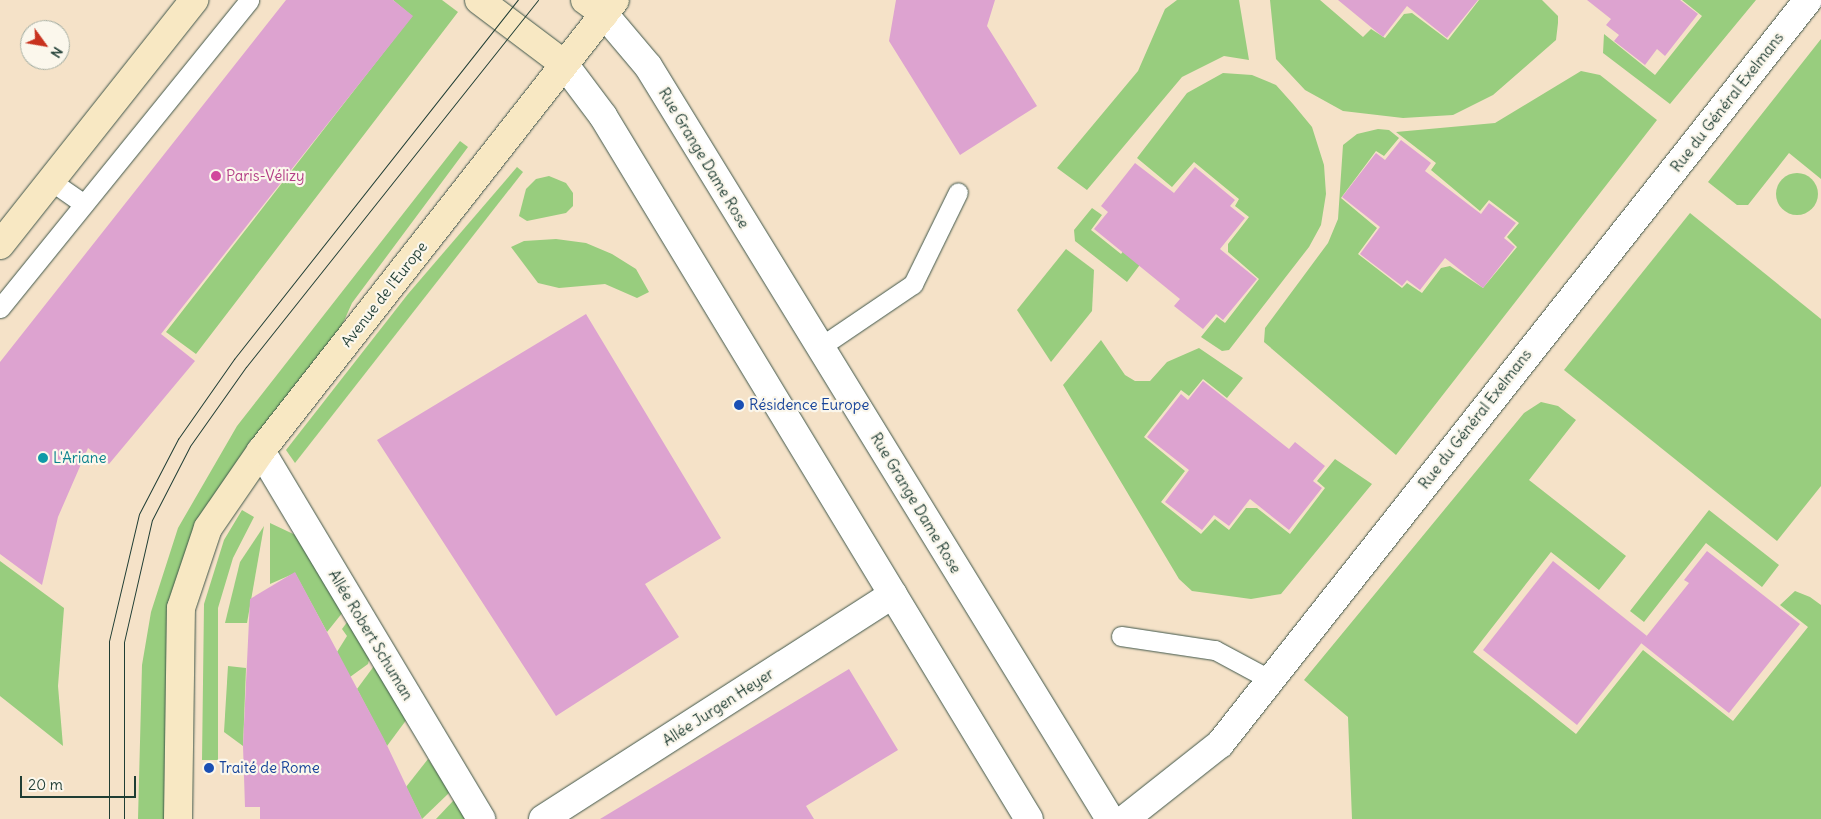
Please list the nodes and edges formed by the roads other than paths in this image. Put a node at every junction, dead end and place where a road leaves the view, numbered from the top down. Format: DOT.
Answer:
graph roads {
  1 [pos="194,0"];
  2 [pos="249,0"];
  3 [pos="479,0"];
  4 [pos="1808,0"];
  5 [pos="601,5"];
  6 [pos="564,64"];
  7 [pos="52,181"];
  8 [pos="958,192"];
  9 [pos="84,204"];
  10 [pos="0,244"];
  11 [pos="0,308"];
  12 [pos="820,348"];
  13 [pos="260,450"];
  14 [pos="893,594"];
  15 [pos="1121,636"];
  16 [pos="1269,679"];
  17 [pos="178,819"];
  18 [pos="481,819"];
  19 [pos="543,819"];
  20 [pos="1029,819"];
  21 [pos="1110,819"];
  22 [pos="1124,819"];
  1 -- 7 [label="main road"];
  2 -- 9 [label="lane"];
  3 -- 6 [label="main road"];
  4 -- 16 [label="street, Rue du Général Exelmans"];
  5 -- 6 [label="main road, Avenue de l'Europe"];
  5 -- 12 [label="street, Rue Grange Dame Rose"];
  6 -- 13 [label="main road, Avenue de l'Europe"];
  6 -- 14 [label="street"];
  7 -- 9 [label="lane"];
  7 -- 10 [label="main road"];
  8 -- 12 [label="lane"];
  9 -- 11 [label="lane"];
  12 -- 21 [label="street, Rue Grange Dame Rose"];
  13 -- 17 [label="main road, Avenue de l'Europe"];
  13 -- 18 [label="street, Allée Robert Schuman"];
  14 -- 19 [label="street, Allée Jurgen Heyer"];
  14 -- 20 [label="street"];
  15 -- 16 [label="lane"];
  16 -- 22 [label="street, Rue du Général Exelmans"];
}
